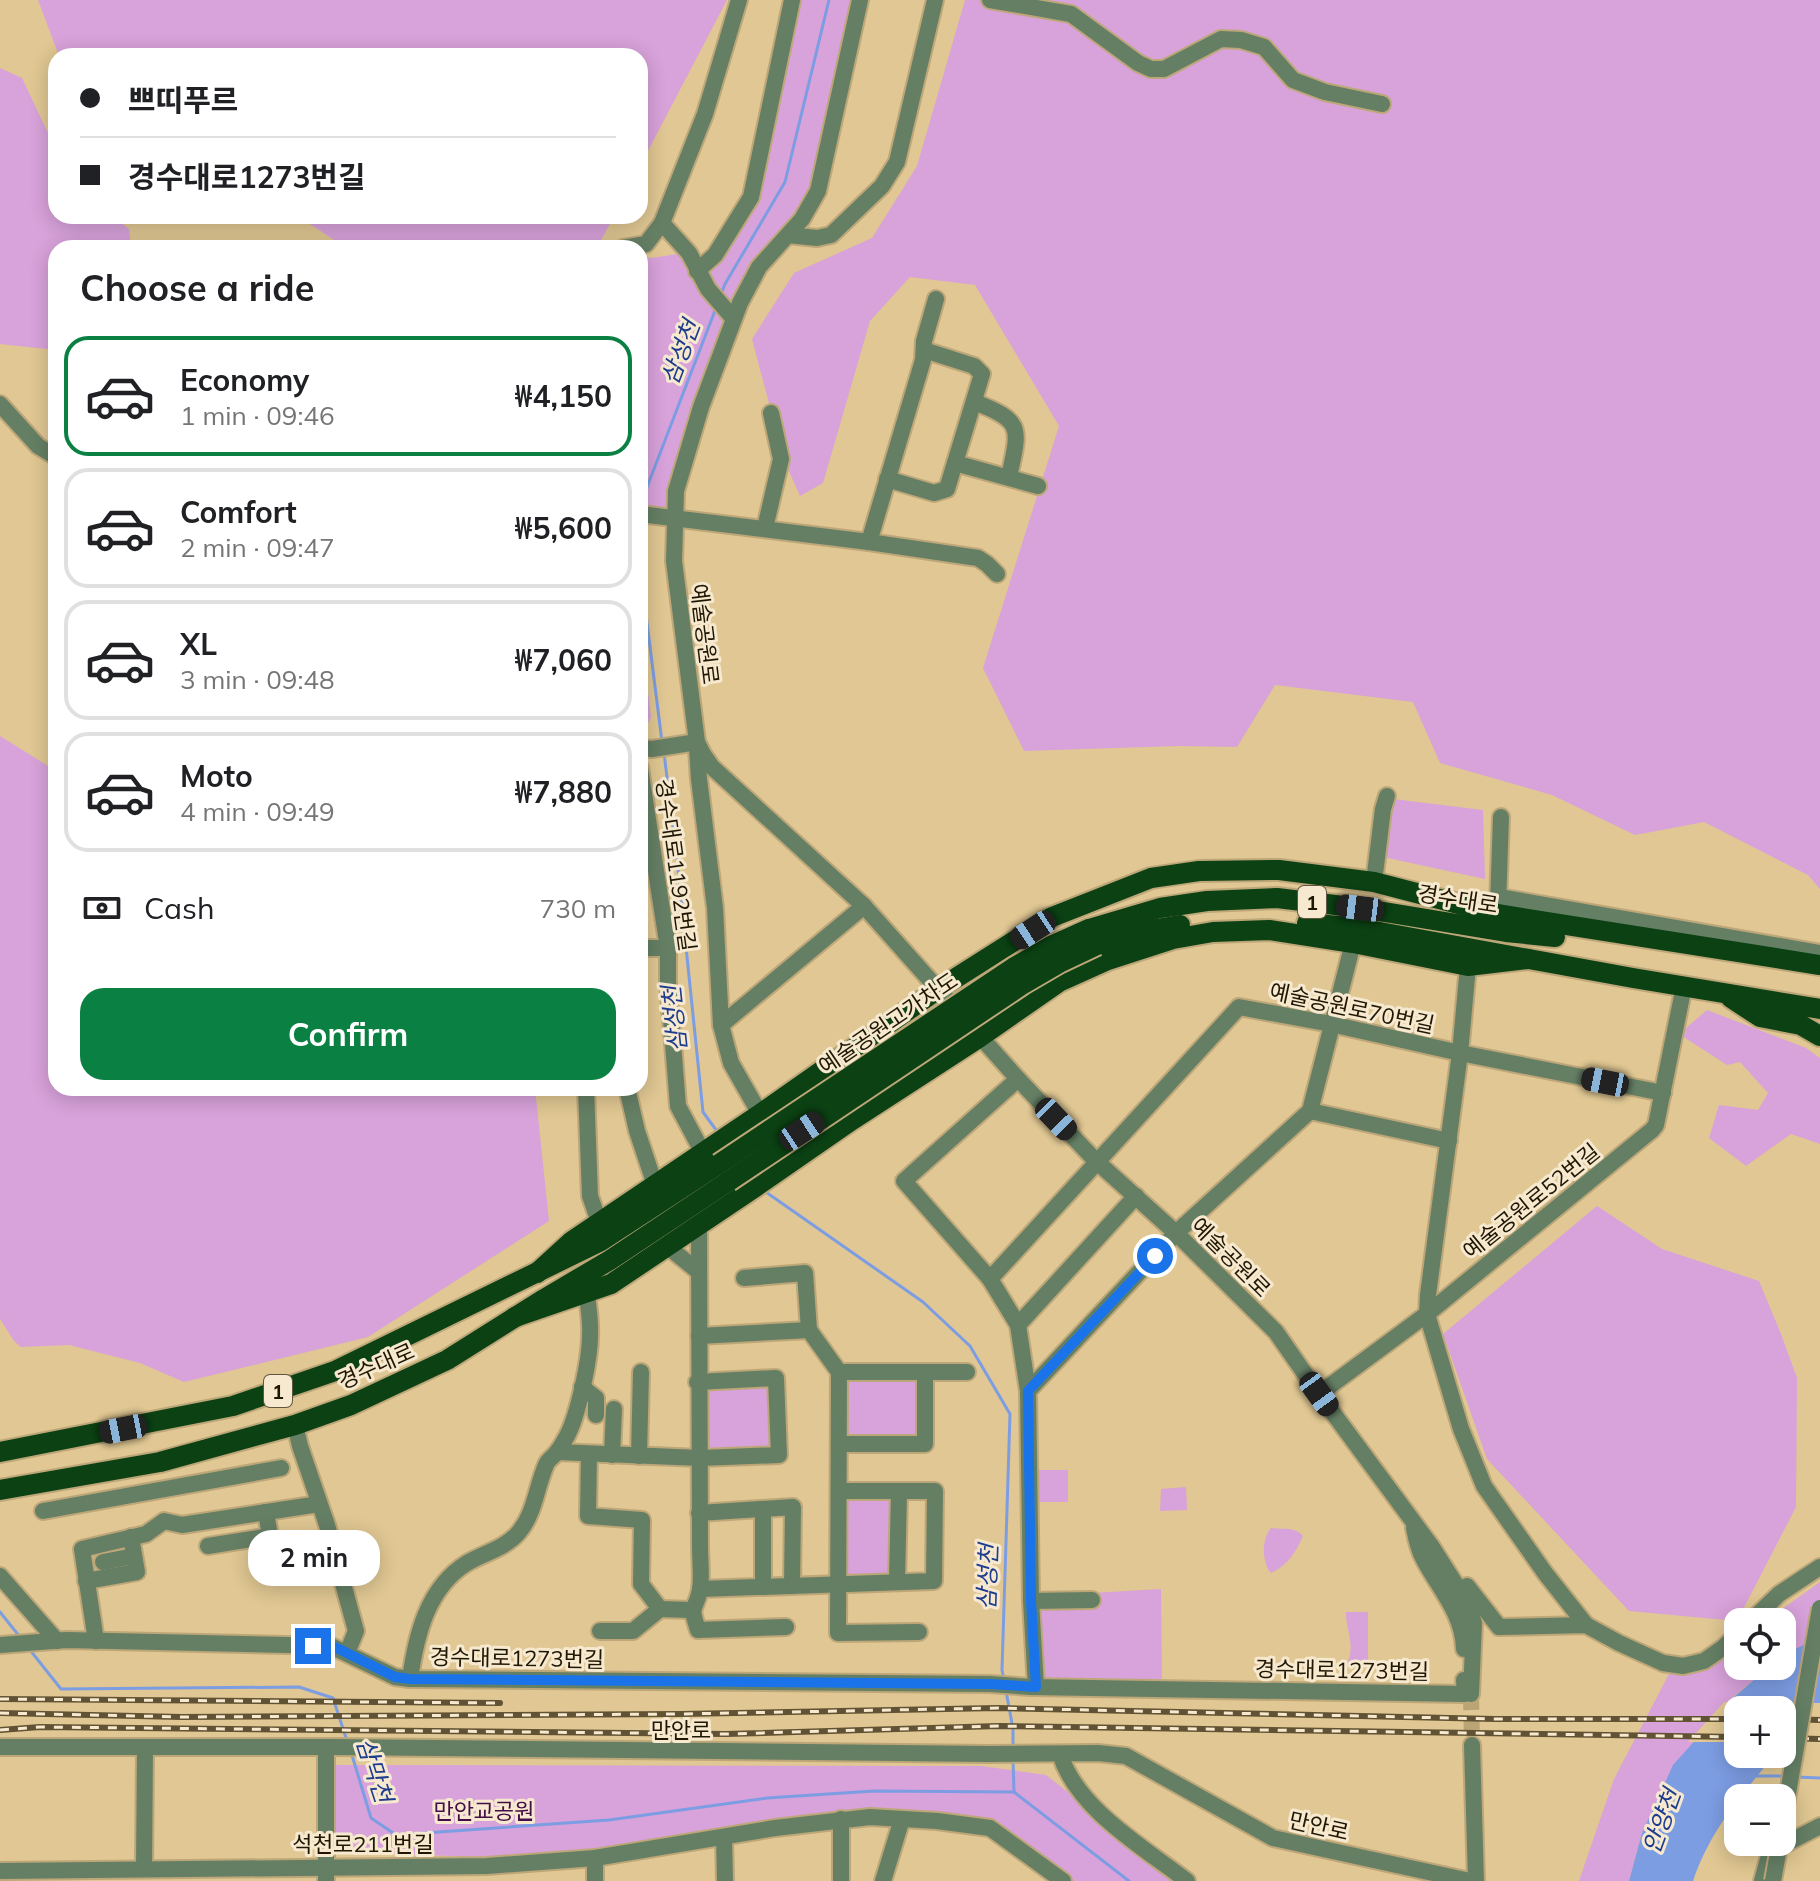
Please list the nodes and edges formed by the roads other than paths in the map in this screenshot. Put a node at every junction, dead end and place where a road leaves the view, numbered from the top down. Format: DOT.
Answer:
graph roads {
  1 [pos="739,0"];
  2 [pos="792,0"];
  3 [pos="860,0"];
  4 [pos="935,0"];
  5 [pos="990,0"];
  6 [pos="1382,104"];
  7 [pos="662,223"];
  8 [pos="788,235"];
  9 [pos="648,241"];
  10 [pos="697,271"];
  11 [pos="936,299"];
  12 [pos="729,314"];
  13 [pos="924,350"];
  14 [pos="974,402"];
  15 [pos="0,404"];
  16 [pos="771,413"];
  17 [pos="48,452"];
  18 [pos="955,463"];
  19 [pos="1009,477"];
  20 [pos="887,479"];
  21 [pos="1038,486"];
  22 [pos="648,515"];
  23 [pos="670,516"];
  24 [pos="765,528"];
  25 [pos="869,542"];
  26 [pos="997,574"];
  27 [pos="691,743"];
  28 [pos="648,748"];
  29 [pos="1387,796"];
  30 [pos="1501,817"];
  31 [pos="648,819"];
  32 [pos="1374,882"];
  33 [pos="864,906"];
  34 [pos="1500,909"];
  35 [pos="1537,934"];
  36 [pos="1093,937"];
  37 [pos="1353,943"];
  38 [pos="648,948"];
  39 [pos="668,948"];
  40 [pos="1820,953"];
  41 [pos="1528,959"];
  42 [pos="1820,965"];
  43 [pos="1468,966"];
  44 [pos="1820,978"];
  45 [pos="1684,986"];
  46 [pos="937,990"];
  47 [pos="1725,993"];
  48 [pos="1820,1009"];
  49 [pos="1331,1024"];
  50 [pos="721,1025"];
  51 [pos="1820,1036"];
  52 [pos="980,1037"];
  53 [pos="1460,1053"];
  54 [pos="1018,1079"];
  55 [pos="1663,1093"];
  56 [pos="586,1096"];
  57 [pos="629,1096"];
  58 [pos="1310,1111"];
  59 [pos="755,1118"];
  60 [pos="1449,1141"];
  61 [pos="1097,1161"];
  62 [pos="715,1162"];
  63 [pos="655,1185"];
  64 [pos="1136,1196"];
  65 [pos="599,1222"];
  66 [pos="699,1225"];
  67 [pos="1176,1233"];
  68 [pos="667,1246"];
  69 [pos="699,1272"];
  70 [pos="537,1273"];
  71 [pos="744,1278"];
  72 [pos="990,1279"];
  73 [pos="587,1293"];
  74 [pos="1427,1314"];
  75 [pos="515,1317"];
  76 [pos="1018,1325"];
  77 [pos="809,1330"];
  78 [pos="699,1336"];
  79 [pos="641,1372"];
  80 [pos="839,1372"];
  81 [pos="925,1372"];
  82 [pos="967,1372"];
  83 [pos="697,1382"];
  84 [pos="582,1387"];
  85 [pos="1028,1391"];
  86 [pos="1319,1394"];
  87 [pos="614,1409"];
  88 [pos="596,1415"];
  89 [pos="295,1425"];
  90 [pos="839,1444"];
  91 [pos="0,1452"];
  92 [pos="557,1452"];
  93 [pos="589,1454"];
  94 [pos="612,1455"];
  95 [pos="639,1456"];
  96 [pos="700,1458"];
  97 [pos="281,1468"];
  98 [pos="0,1490"];
  99 [pos="160,1490"];
  100 [pos="839,1491"];
  101 [pos="899,1491"];
  102 [pos="319,1504"];
  103 [pos="763,1509"];
  104 [pos="43,1511"];
  105 [pos="266,1512"];
  106 [pos="699,1513"];
  107 [pos="1411,1519"];
  108 [pos="164,1521"];
  109 [pos="270,1536"];
  110 [pos="131,1537"];
  111 [pos="208,1546"];
  112 [pos="134,1556"];
  113 [pos="274,1560"];
  114 [pos="103,1562"];
  115 [pos="1820,1567"];
  116 [pos="0,1576"];
  117 [pos="86,1581"];
  118 [pos="897,1582"];
  119 [pos="838,1584"];
  120 [pos="792,1586"];
  121 [pos="763,1587"];
  122 [pos="700,1589"];
  123 [pos="1092,1600"];
  124 [pos="1031,1601"];
  125 [pos="1764,1608"];
  126 [pos="1820,1608"];
  127 [pos="660,1609"];
  128 [pos="691,1610"];
  129 [pos="1586,1625"];
  130 [pos="786,1627"];
  131 [pos="600,1631"];
  132 [pos="919,1632"];
  133 [pos="55,1641"];
  134 [pos="96,1641"];
  135 [pos="2,1645"];
  136 [pos="1724,1647"];
  137 [pos="347,1653"];
  138 [pos="633,1672"];
  139 [pos="884,1673"];
  140 [pos="826,1678"];
  141 [pos="410,1679"];
  142 [pos="1034,1687"];
  143 [pos="1471,1694"];
  144 [pos="1472,1745"];
  145 [pos="0,1747"];
  146 [pos="145,1747"];
  147 [pos="330,1747"];
  148 [pos="1060,1754"];
  149 [pos="1790,1784"];
  150 [pos="841,1819"];
  151 [pos="902,1819"];
  152 [pos="1820,1826"];
  153 [pos="724,1837"];
  154 [pos="1777,1856"];
  155 [pos="595,1858"];
  156 [pos="144,1869"];
  157 [pos="0,1871"];
  158 [pos="487,1873"];
  159 [pos="326,1874"];
  160 [pos="595,1881"];
  161 [pos="725,1881"];
  162 [pos="841,1881"];
  163 [pos="883,1881"];
  164 [pos="1063,1881"];
  165 [pos="1187,1881"];
  166 [pos="1470,1881"];
  167 [pos="1476,1881"];
  168 [pos="1762,1881"];
  169 [pos="1773,1881"];
  1 -- 7 [label="street"];
  2 -- 10 [label="street"];
  3 -- 8 [label="street, 예술공원로"];
  4 -- 8 [label="street"];
  5 -- 6 [label="street"];
  7 -- 9 [label="street"];
  7 -- 10 [label="street"];
  8 -- 12 [label="street, 예술공원로"];
  10 -- 12 [label="street"];
  11 -- 13 [label="street"];
  12 -- 23 [label="street, 예술공원로"];
  13 -- 14 [label="street"];
  13 -- 20 [label="street"];
  14 -- 18 [label="street"];
  14 -- 19 [label="street"];
  15 -- 17 [label="street"];
  16 -- 24 [label="street"];
  18 -- 19 [label="street"];
  18 -- 20 [label="street"];
  19 -- 21 [label="street"];
  20 -- 25 [label="street"];
  22 -- 23 [label="street"];
  23 -- 24 [label="street"];
  23 -- 27 [label="street, 예술공원로"];
  24 -- 25 [label="street"];
  25 -- 26 [label="street"];
  27 -- 28 [label="street"];
  27 -- 33 [label="street, 예술공원로"];
  27 -- 50 [label="street"];
  29 -- 32 [label="street"];
  30 -- 34 [label="street"];
  31 -- 39 [label="street, 경수대로1192번길"];
  32 -- 34 [label="main road"];
  32 -- 46 [label="main road"];
  33 -- 46 [label="street, 예술공원로"];
  33 -- 50 [label="street"];
  34 -- 35 [label="main road"];
  34 -- 40 [label="street"];
  34 -- 42 [label="main road"];
  35 -- 36 [label="main road, 경수대로 / 1"];
  35 -- 44 [label="main road, 경수대로 / 1"];
  36 -- 41 [label="main road, 경수대로 / 1"];
  36 -- 62 [label="main road, 예술공원고가차도 / 1, bridge"];
  37 -- 43 [label="main road"];
  37 -- 49 [label="street"];
  37 -- 52 [label="main road"];
  38 -- 39 [label="street"];
  39 -- 62 [label="street, 경수대로1192번길"];
  41 -- 43 [label="main road"];
  41 -- 45 [label="main road, 경수대로 / 1"];
  43 -- 53 [label="street"];
  45 -- 47 [label="main road, 경수대로 / 1"];
  45 -- 55 [label="street, 예술공원로52번길"];
  46 -- 52 [label="street, 예술공원로"];
  46 -- 59 [label="main road"];
  47 -- 48 [label="main road, 경수대로 / 1"];
  47 -- 51 [label="main road"];
  49 -- 53 [label="street, 예술공원로70번길"];
  49 -- 58 [label="street"];
  49 -- 61 [label="street, 예술공원로70번길"];
  50 -- 59 [label="street"];
  52 -- 54 [label="street, 예술공원로"];
  52 -- 66 [label="main road"];
  53 -- 55 [label="street, 예술공원로70번길"];
  53 -- 60 [label="street"];
  54 -- 61 [label="street, 예술공원로"];
  54 -- 72 [label="street"];
  55 -- 74 [label="street, 예술공원로52번길"];
  56 -- 65 [label="street"];
  57 -- 63 [label="street"];
  58 -- 60 [label="street"];
  58 -- 67 [label="street"];
  59 -- 62 [label="main road"];
  60 -- 74 [label="street"];
  61 -- 64 [label="street, 예술공원로"];
  61 -- 72 [label="street"];
  62 -- 63 [label="main road"];
  62 -- 70 [label="main road, 경수대로 / 1"];
  62 -- 75 [label="main road, 경수대로 / 1"];
  63 -- 65 [label="main road"];
  64 -- 67 [label="street, 예술공원로"];
  64 -- 76 [label="street"];
  65 -- 70 [label="main road"];
  66 -- 68 [label="main road"];
  66 -- 69 [label="street"];
  67 -- 85 [label="street"];
  67 -- 86 [label="street, 예술공원로"];
  68 -- 69 [label="street"];
  68 -- 73 [label="main road"];
  69 -- 78 [label="street"];
  70 -- 91 [label="main road, 경수대로 / 1"];
  71 -- 77 [label="street"];
  72 -- 76 [label="street"];
  73 -- 75 [label="main road"];
  73 -- 84 [label="street"];
  74 -- 86 [label="street, 예술공원로52번길"];
  74 -- 129 [label="street"];
  75 -- 89 [label="main road, 경수대로 / 1"];
  76 -- 85 [label="street"];
  77 -- 78 [label="street"];
  77 -- 80 [label="street"];
  78 -- 83 [label="street"];
  79 -- 95 [label="street"];
  80 -- 81 [label="street"];
  80 -- 90 [label="street"];
  81 -- 82 [label="street"];
  81 -- 90 [label="street"];
  83 -- 96 [label="street"];
  83 -- 96 [label="street"];
  84 -- 88 [label="street"];
  84 -- 92 [label="street"];
  85 -- 124 [label="street"];
  86 -- 107 [label="street, 예술공원로"];
  87 -- 94 [label="street"];
  89 -- 98 [label="main road, 경수대로 / 1"];
  89 -- 102 [label="street"];
  90 -- 100 [label="street"];
  92 -- 93 [label="street"];
  92 -- 141 [label="street"];
  93 -- 94 [label="street"];
  93 -- 127 [label="street"];
  94 -- 95 [label="street"];
  95 -- 96 [label="street"];
  96 -- 106 [label="street"];
  97 -- 99 [label="street"];
  99 -- 104 [label="street"];
  99 -- 108 [label="street"];
  100 -- 101 [label="street"];
  100 -- 119 [label="street"];
  101 -- 118 [label="street"];
  101 -- 118 [label="street"];
  102 -- 105 [label="street"];
  102 -- 137 [label="street"];
  103 -- 106 [label="street"];
  103 -- 120 [label="street"];
  103 -- 121 [label="street"];
  105 -- 108 [label="street"];
  105 -- 109 [label="street"];
  106 -- 122 [label="street"];
  107 -- 129 [label="street"];
  107 -- 142 [label="street, 경수대로1273번길"];
  107 -- 143 [label="street, 예술공원로"];
  108 -- 110 [label="street"];
  109 -- 111 [label="street"];
  109 -- 113 [label="street"];
  110 -- 112 [label="street"];
  110 -- 117 [label="street"];
  112 -- 114 [label="street"];
  112 -- 117 [label="street"];
  115 -- 125 [label="street"];
  116 -- 133 [label="street"];
  117 -- 134 [label="street"];
  118 -- 119 [label="street"];
  119 -- 120 [label="street"];
  119 -- 132 [label="street"];
  120 -- 121 [label="street"];
  121 -- 122 [label="street"];
  122 -- 128 [label="street"];
  123 -- 124 [label="street"];
  124 -- 142 [label="street"];
  126 -- 149 [label="street, bridge"];
  127 -- 128 [label="street"];
  127 -- 131 [label="street"];
  128 -- 130 [label="street"];
  129 -- 136 [label="street"];
  133 -- 134 [label="street, 경수대로1273번길"];
  133 -- 135 [label="street, 경수대로1273번길"];
  134 -- 137 [label="street, 경수대로1273번길"];
  137 -- 141 [label="street, 경수대로1273번길"];
  138 -- 140 [label="street"];
  139 -- 140 [label="street"];
  140 -- 141 [label="street, 경수대로1273번길"];
  140 -- 142 [label="street, 경수대로1273번길"];
  144 -- 167 [label="street"];
  145 -- 146 [label="street"];
  146 -- 147 [label="street"];
  146 -- 156 [label="street"];
  147 -- 148 [label="street, 만안로"];
  147 -- 159 [label="street"];
  148 -- 165 [label="street"];
  148 -- 166 [label="street, 만안로"];
  150 -- 151 [label="street, 석천로211번길"];
  150 -- 153 [label="street, 석천로211번길"];
  150 -- 162 [label="street"];
  151 -- 163 [label="street"];
  151 -- 164 [label="street, 석천로211번길"];
  152 -- 168 [label="street"];
  153 -- 155 [label="street, 석천로211번길"];
  153 -- 161 [label="street"];
  154 -- 169 [label="street, bridge"];
  155 -- 158 [label="street, 석천로211번길"];
  155 -- 160 [label="street"];
  156 -- 157 [label="street, 석천로211번길"];
  156 -- 159 [label="street, 석천로211번길"];
  158 -- 159 [label="street, 석천로211번길"];
}
